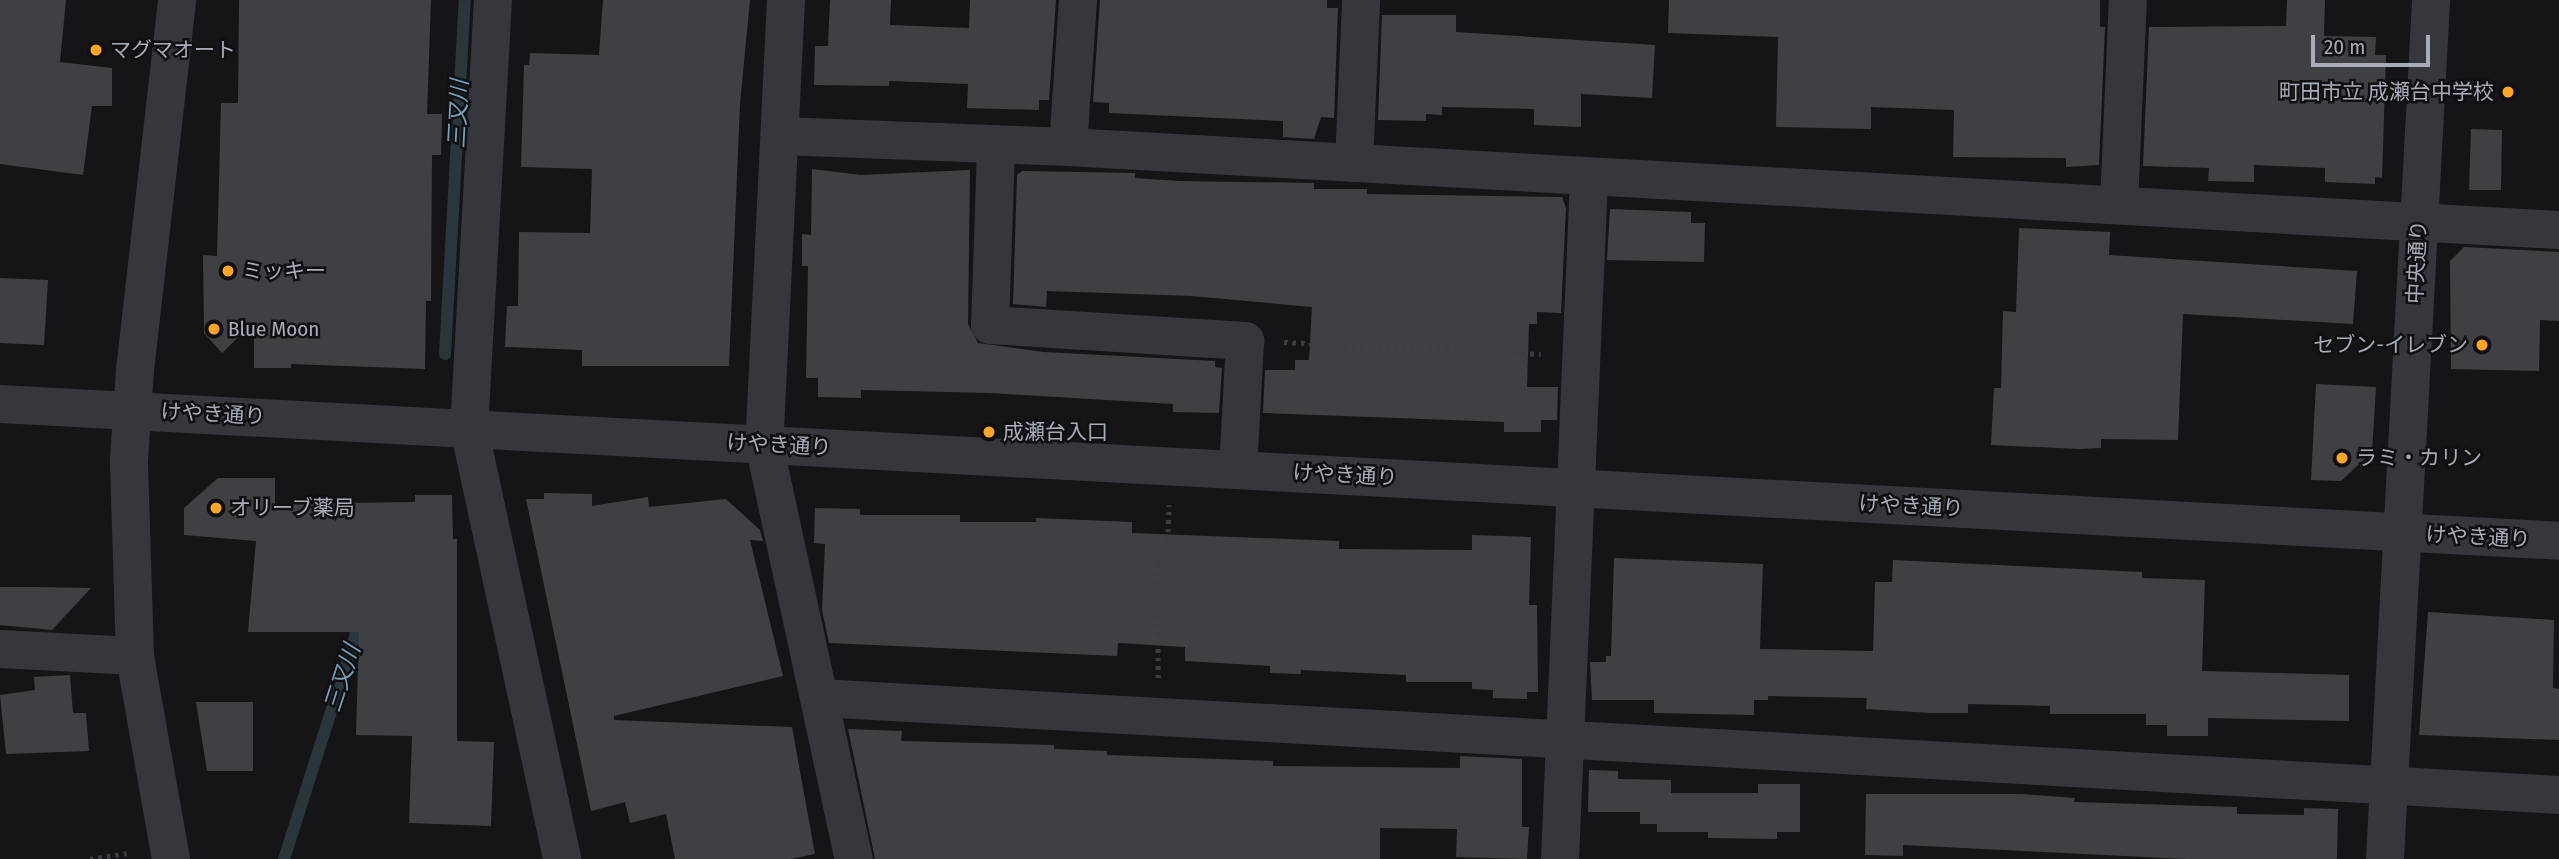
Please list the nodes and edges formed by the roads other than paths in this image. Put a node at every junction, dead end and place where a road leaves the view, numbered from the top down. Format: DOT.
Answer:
graph roads {
  1 [pos="177,0"];
  2 [pos="493,0"];
  3 [pos="786,0"];
  4 [pos="1078,0"];
  5 [pos="1361,0"];
  6 [pos="2128,0"];
  7 [pos="2431,0"];
  8 [pos="781,136"];
  9 [pos="1068,147"];
  10 [pos="996,148"];
  11 [pos="1354,163"];
  12 [pos="1589,179"];
  13 [pos="2119,204"];
  14 [pos="2419,223"];
  15 [pos="2559,230"];
  16 [pos="0,404"];
  17 [pos="131,410"];
  18 [pos="469,428"];
  19 [pos="764,444"];
  20 [pos="1238,470"];
  21 [pos="1576,488"];
  22 [pos="2402,533"];
  23 [pos="2559,541"];
  24 [pos="0,649"];
  25 [pos="135,656"];
  26 [pos="819,698"];
  27 [pos="1566,741"];
  28 [pos="2388,786"];
  29 [pos="2559,795"];
  30 [pos="172,859"];
  31 [pos="562,859"];
  32 [pos="854,859"];
  33 [pos="1560,859"];
  34 [pos="2385,859"];
  1 -- 17 [label="street"];
  2 -- 18 [label="street"];
  3 -- 8 [label="street"];
  4 -- 9 [label="street"];
  5 -- 11 [label="street"];
  6 -- 13 [label="street"];
  7 -- 14 [label="street, 中央通り"];
  8 -- 10 [label="street"];
  8 -- 19 [label="street"];
  9 -- 10 [label="street"];
  9 -- 11 [label="street"];
  10 -- 20 [label="street"];
  11 -- 12 [label="street"];
  12 -- 13 [label="street"];
  12 -- 21 [label="street"];
  13 -- 14 [label="street"];
  14 -- 15 [label="street"];
  14 -- 22 [label="street, 中央通り"];
  16 -- 17 [label="street, けやき通り"];
  17 -- 18 [label="street, けやき通り"];
  17 -- 25 [label="street"];
  18 -- 19 [label="street, けやき通り"];
  18 -- 31 [label="street"];
  19 -- 20 [label="street, けやき通り"];
  19 -- 26 [label="street"];
  20 -- 21 [label="street, けやき通り"];
  21 -- 22 [label="street, けやき通り"];
  21 -- 27 [label="street"];
  22 -- 23 [label="street, けやき通り"];
  22 -- 28 [label="street, 中央通り"];
  24 -- 25 [label="street"];
  25 -- 30 [label="street"];
  26 -- 27 [label="street"];
  26 -- 32 [label="street"];
  27 -- 28 [label="street"];
  27 -- 33 [label="street"];
  28 -- 29 [label="street"];
  28 -- 34 [label="street, 中央通り"];
}
